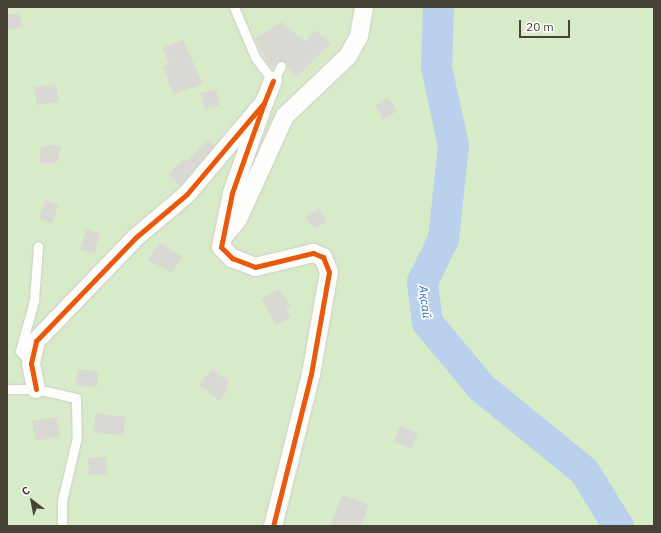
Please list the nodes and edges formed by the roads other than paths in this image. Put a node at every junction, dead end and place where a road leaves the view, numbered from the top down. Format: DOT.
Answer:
graph roads {
  1 [pos="234,7"];
  2 [pos="364,7"];
  3 [pos="277,73"];
  4 [pos="264,103"];
  5 [pos="222,238"];
  6 [pos="38,246"];
  7 [pos="31,363"];
  8 [pos="7,389"];
  9 [pos="36,389"];
  10 [pos="62,526"];
  11 [pos="273,526"];
  1 -- 3 [label="lane"];
  2 -- 5 [label="street"];
  3 -- 4 [label="street"];
  4 -- 5 [label="street"];
  4 -- 7 [label="street"];
  5 -- 11 [label="street"];
  6 -- 7 [label="lane"];
  7 -- 9 [label="street"];
  8 -- 9 [label="lane"];
  9 -- 10 [label="lane"];
}
